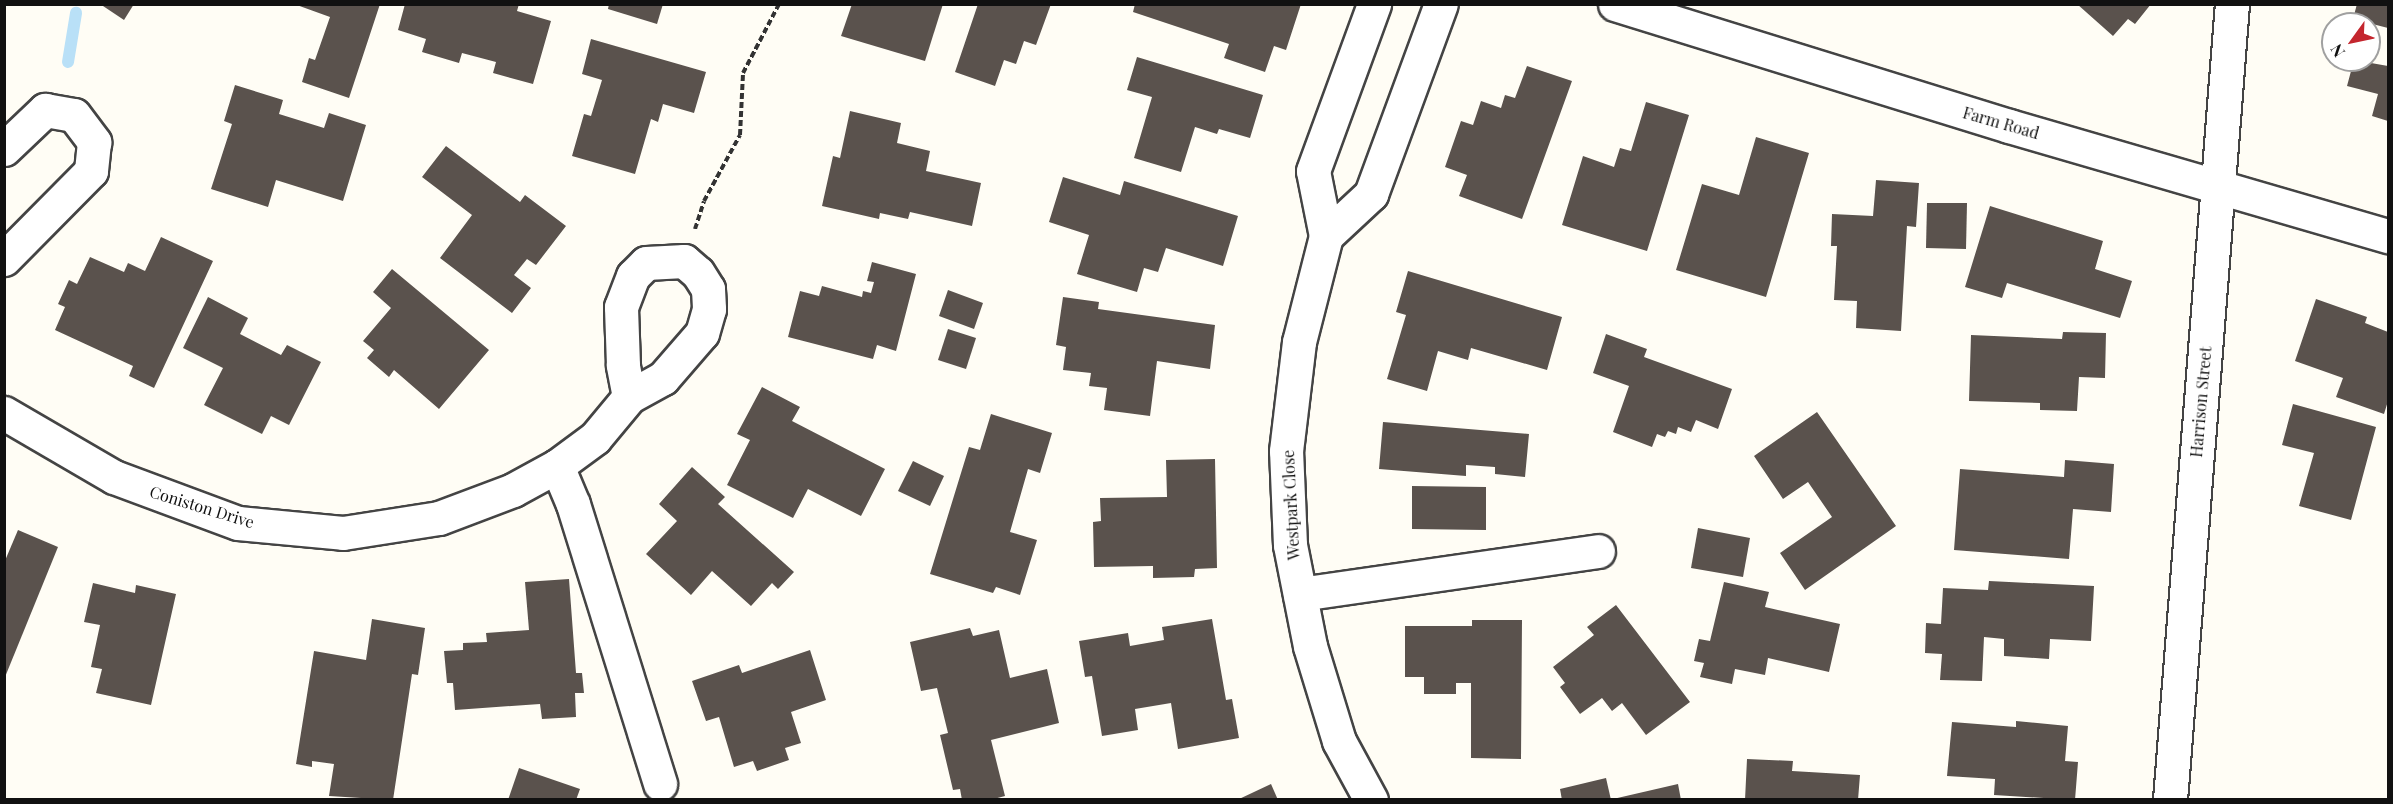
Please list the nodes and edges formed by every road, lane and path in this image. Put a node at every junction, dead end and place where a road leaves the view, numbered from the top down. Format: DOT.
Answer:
graph roads {
  1 [pos="779,4"];
  2 [pos="1374,4"];
  3 [pos="1442,4"];
  4 [pos="1615,4"];
  5 [pos="2232,4"];
  6 [pos="4,149"];
  7 [pos="2218,184"];
  8 [pos="1326,236"];
  9 [pos="2388,236"];
  10 [pos="4,259"];
  11 [pos="684,261"];
  12 [pos="629,397"];
  13 [pos="4,413"];
  14 [pos="557,466"];
  15 [pos="1598,551"];
  16 [pos="1300,594"];
  17 [pos="660,783"];
  18 [pos="1371,800"];
  19 [pos="2170,800"];
  1 -- 11 [label="path"];
  2 -- 8 [label="street, Westpark Close"];
  3 -- 8 [label="street"];
  4 -- 7 [label="street, Farm Road"];
  5 -- 7 [label="street, Harrison Street"];
  6 -- 10 [label="street"];
  7 -- 9 [label="street, Farm Road"];
  7 -- 19 [label="street, Harrison Street"];
  8 -- 16 [label="street, Westpark Close"];
  11 -- 12 [label="street"];
  11 -- 12 [label="street, Coniston Drive"];
  12 -- 14 [label="street, Coniston Drive"];
  13 -- 14 [label="street, Coniston Drive"];
  14 -- 17 [label="street"];
  15 -- 16 [label="street"];
  16 -- 18 [label="street, Westpark Close"];
}
